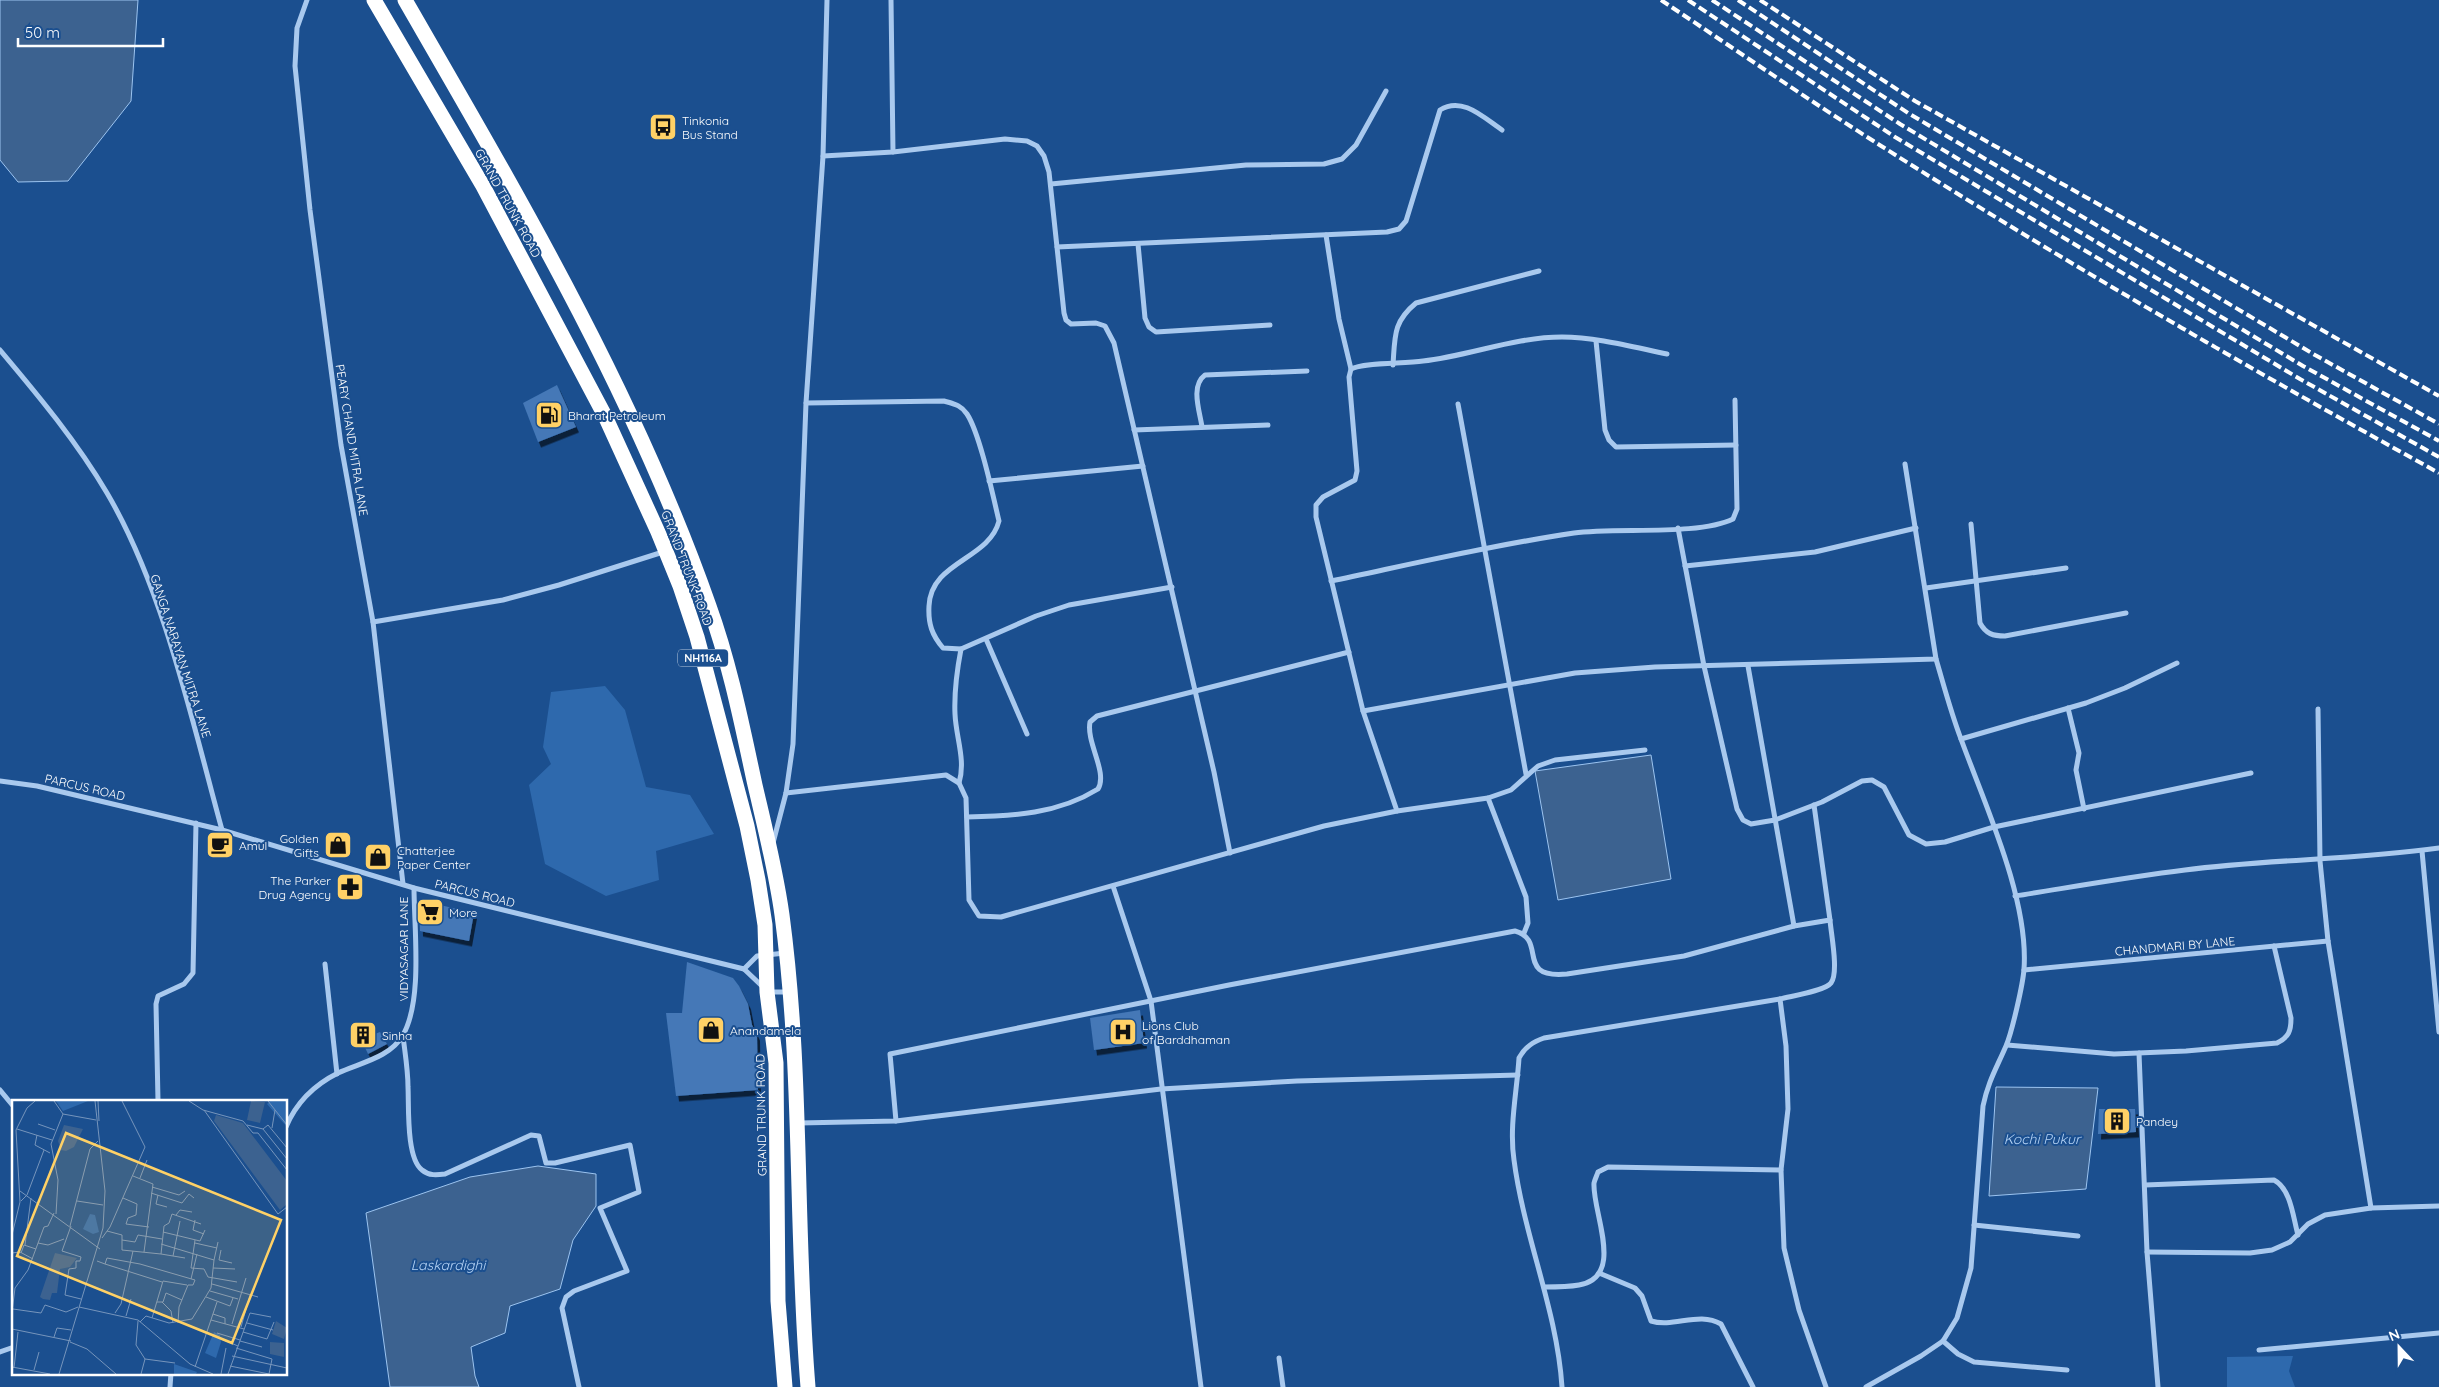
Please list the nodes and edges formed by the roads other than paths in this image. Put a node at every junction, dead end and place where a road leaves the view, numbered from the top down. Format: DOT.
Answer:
graph roads {
  1 [pos="306,0"];
  2 [pos="374,0"];
  3 [pos="405,0"];
  4 [pos="827,0"];
  5 [pos="891,0"];
  6 [pos="1386,91"];
  7 [pos="1502,130"];
  8 [pos="893,152"];
  9 [pos="823,156"];
  10 [pos="1050,184"];
  11 [pos="1326,235"];
  12 [pos="1138,244"];
  13 [pos="1057,247"];
  14 [pos="1539,271"];
  15 [pos="1270,325"];
  16 [pos="1596,341"];
  17 [pos="0,350"];
  18 [pos="1667,354"];
  19 [pos="1393,364"];
  20 [pos="1351,370"];
  21 [pos="1307,371"];
  22 [pos="1735,400"];
  23 [pos="806,404"];
  24 [pos="1458,404"];
  25 [pos="1268,425"];
  26 [pos="1202,428"];
  27 [pos="1134,430"];
  28 [pos="1736,445"];
  29 [pos="1905,464"];
  30 [pos="1143,466"];
  31 [pos="989,481"];
  32 [pos="1970,524"];
  33 [pos="1678,528"];
  34 [pos="1916,528"];
  35 [pos="1484,549"];
  36 [pos="666,551"];
  37 [pos="1685,566"];
  38 [pos="2066,568"];
  39 [pos="1331,581"];
  40 [pos="1975,581"];
  41 [pos="1172,587"];
  42 [pos="1926,588"];
  43 [pos="2126,613"];
  44 [pos="373,622"];
  45 [pos="986,639"];
  46 [pos="961,648"];
  47 [pos="1349,652"];
  48 [pos="1936,659"];
  49 [pos="2177,663"];
  50 [pos="1704,666"];
  51 [pos="1748,666"];
  52 [pos="1509,684"];
  53 [pos="1194,692"];
  54 [pos="2068,708"];
  55 [pos="2318,709"];
  56 [pos="1364,711"];
  57 [pos="1027,734"];
  58 [pos="1961,739"];
  59 [pos="1645,750"];
  60 [pos="2251,773"];
  61 [pos="1526,774"];
  62 [pos="0,781"];
  63 [pos="959,783"];
  64 [pos="786,793"];
  65 [pos="1488,798"];
  66 [pos="1814,805"];
  67 [pos="2084,808"];
  68 [pos="1397,811"];
  69 [pos="966,817"];
  70 [pos="1775,820"];
  71 [pos="196,823"];
  72 [pos="1994,827"];
  73 [pos="222,830"];
  74 [pos="2439,848"];
  75 [pos="2422,850"];
  76 [pos="771,852"];
  77 [pos="1230,853"];
  78 [pos="2320,860"];
  79 [pos="765,866"];
  80 [pos="404,884"];
  81 [pos="1113,886"];
  82 [pos="414,888"];
  83 [pos="2015,896"];
  84 [pos="1830,920"];
  85 [pos="1794,926"];
  86 [pos="1524,933"];
  87 [pos="2328,941"];
  88 [pos="2274,946"];
  89 [pos="786,953"];
  90 [pos="766,955"];
  91 [pos="325,964"];
  92 [pos="744,969"];
  93 [pos="2024,970"];
  94 [pos="767,992"];
  95 [pos="789,992"];
  96 [pos="1780,999"];
  97 [pos="1151,1001"];
  98 [pos="2439,1032"];
  99 [pos="403,1036"];
  100 [pos="2007,1044"];
  101 [pos="2139,1053"];
  102 [pos="337,1074"];
  103 [pos="1518,1075"];
  104 [pos="0,1090"];
  105 [pos="1161,1090"];
  106 [pos="158,1100"];
  107 [pos="12,1105"];
  108 [pos="896,1121"];
  109 [pos="798,1123"];
  110 [pos="288,1124"];
  111 [pos="1781,1170"];
  112 [pos="2144,1186"];
  113 [pos="2439,1206"];
  114 [pos="2372,1208"];
  115 [pos="1974,1225"];
  116 [pos="2298,1235"];
  117 [pos="2078,1236"];
  118 [pos="2147,1252"];
  119 [pos="1599,1273"];
  120 [pos="1544,1287"];
  121 [pos="2439,1333"];
  122 [pos="1944,1341"];
  123 [pos="12,1348"];
  124 [pos="2259,1350"];
  125 [pos="0,1352"];
  126 [pos="1279,1358"];
  127 [pos="2067,1370"];
  128 [pos="170,1374"];
  129 [pos="170,1387"];
  130 [pos="579,1387"];
  131 [pos="786,1387"];
  132 [pos="808,1387"];
  133 [pos="1201,1387"];
  134 [pos="1283,1387"];
  135 [pos="1562,1387"];
  136 [pos="1753,1387"];
  137 [pos="1826,1387"];
  138 [pos="1866,1387"];
  139 [pos="2158,1387"];
  1 -- 44 [label="street, PEARY CHAND MITRA LANE"];
  2 -- 36 [label="highway, GRAND TRUNK ROAD / NH116A"];
  3 -- 76 [label="highway, GRAND TRUNK ROAD / NH116A"];
  4 -- 9 [label="street"];
  5 -- 8 [label="street"];
  6 -- 10 [label="street"];
  7 -- 11 [label="street"];
  8 -- 9 [label="street"];
  8 -- 10 [label="street"];
  9 -- 23 [label="street"];
  10 -- 13 [label="street"];
  11 -- 12 [label="street"];
  11 -- 20 [label="street"];
  12 -- 13 [label="street"];
  12 -- 15 [label="street"];
  13 -- 27 [label="street"];
  14 -- 19 [label="street"];
  16 -- 18 [label="street"];
  16 -- 19 [label="street"];
  16 -- 28 [label="street"];
  17 -- 73 [label="street, GANGA NARAYAN MITRA LANE"];
  19 -- 20 [label="street"];
  20 -- 39 [label="street"];
  21 -- 26 [label="street"];
  22 -- 28 [label="street"];
  23 -- 31 [label="street"];
  23 -- 64 [label="street"];
  24 -- 35 [label="street"];
  25 -- 26 [label="street"];
  26 -- 27 [label="street"];
  27 -- 30 [label="street"];
  28 -- 33 [label="street"];
  29 -- 34 [label="street"];
  30 -- 31 [label="street"];
  30 -- 41 [label="street"];
  31 -- 46 [label="street"];
  32 -- 40 [label="street"];
  33 -- 35 [label="street"];
  33 -- 37 [label="street"];
  34 -- 37 [label="street"];
  34 -- 42 [label="street"];
  35 -- 39 [label="street"];
  35 -- 52 [label="street"];
  36 -- 44 [label="street"];
  36 -- 90 [label="highway, GRAND TRUNK ROAD / NH116A"];
  37 -- 50 [label="street"];
  38 -- 40 [label="street"];
  39 -- 47 [label="street"];
  40 -- 42 [label="street"];
  40 -- 43 [label="street"];
  41 -- 45 [label="street"];
  41 -- 53 [label="street"];
  42 -- 48 [label="street"];
  44 -- 80 [label="street, PEARY CHAND MITRA LANE"];
  45 -- 46 [label="street"];
  45 -- 57 [label="street"];
  46 -- 63 [label="street"];
  47 -- 53 [label="street"];
  47 -- 56 [label="street"];
  48 -- 51 [label="street"];
  48 -- 58 [label="street"];
  49 -- 54 [label="street"];
  50 -- 51 [label="street"];
  50 -- 52 [label="street"];
  50 -- 70 [label="street"];
  51 -- 70 [label="street"];
  52 -- 56 [label="street"];
  52 -- 61 [label="street"];
  53 -- 69 [label="street"];
  53 -- 77 [label="street"];
  54 -- 58 [label="street"];
  54 -- 67 [label="street"];
  55 -- 78 [label="street"];
  56 -- 68 [label="street"];
  58 -- 72 [label="street"];
  59 -- 61 [label="street"];
  60 -- 67 [label="street"];
  61 -- 65 [label="street"];
  62 -- 71 [label="street, PARCUS ROAD"];
  63 -- 64 [label="street"];
  63 -- 69 [label="street"];
  64 -- 76 [label="street"];
  65 -- 68 [label="street"];
  65 -- 86 [label="street"];
  66 -- 70 [label="street"];
  66 -- 72 [label="street"];
  66 -- 84 [label="street"];
  67 -- 72 [label="street"];
  68 -- 77 [label="street"];
  69 -- 81 [label="street"];
  70 -- 85 [label="street"];
  71 -- 73 [label="street, PARCUS ROAD"];
  71 -- 106 [label="street"];
  72 -- 83 [label="street"];
  73 -- 80 [label="street, PARCUS ROAD"];
  74 -- 75 [label="street"];
  75 -- 78 [label="street"];
  75 -- 98 [label="street"];
  76 -- 79 [label="street"];
  76 -- 89 [label="highway, GRAND TRUNK ROAD / NH116A"];
  77 -- 81 [label="street"];
  78 -- 83 [label="street"];
  78 -- 87 [label="street"];
  80 -- 82 [label="street, PARCUS ROAD"];
  81 -- 97 [label="street"];
  82 -- 92 [label="street, PARCUS ROAD"];
  82 -- 99 [label="street, VIDYASAGAR LANE"];
  83 -- 93 [label="street"];
  84 -- 85 [label="street"];
  84 -- 96 [label="street"];
  85 -- 86 [label="street"];
  86 -- 97 [label="street"];
  87 -- 88 [label="street, CHANDMARI BY LANE"];
  87 -- 114 [label="street"];
  88 -- 93 [label="street, CHANDMARI BY LANE"];
  88 -- 101 [label="street"];
  89 -- 90 [label="street"];
  89 -- 95 [label="highway, GRAND TRUNK ROAD / NH116A"];
  90 -- 92 [label="street"];
  90 -- 94 [label="highway, GRAND TRUNK ROAD / NH116A"];
  91 -- 102 [label="street"];
  92 -- 94 [label="street"];
  93 -- 100 [label="street"];
  94 -- 95 [label="street"];
  94 -- 131 [label="highway, GRAND TRUNK ROAD / NH116A"];
  95 -- 109 [label="highway, GRAND TRUNK ROAD / NH116A"];
  96 -- 103 [label="street"];
  96 -- 111 [label="street"];
  97 -- 105 [label="street"];
  97 -- 108 [label="street"];
  99 -- 102 [label="street, VIDYASAGAR LANE"];
  99 -- 130 [label="street"];
  100 -- 101 [label="street"];
  100 -- 115 [label="street"];
  101 -- 112 [label="street"];
  102 -- 110 [label="street, VIDYASAGAR LANE"];
  103 -- 105 [label="street"];
  103 -- 120 [label="street"];
  104 -- 107 [label="street"];
  105 -- 108 [label="street"];
  105 -- 133 [label="street"];
  108 -- 109 [label="street"];
  109 -- 132 [label="highway, GRAND TRUNK ROAD / NH116A"];
  111 -- 119 [label="street"];
  111 -- 137 [label="street"];
  112 -- 116 [label="street"];
  112 -- 118 [label="street"];
  113 -- 114 [label="street"];
  114 -- 116 [label="street"];
  115 -- 117 [label="street"];
  115 -- 122 [label="street"];
  116 -- 118 [label="street"];
  118 -- 139 [label="street"];
  119 -- 120 [label="street"];
  119 -- 136 [label="street"];
  120 -- 135 [label="street"];
  121 -- 124 [label="street"];
  122 -- 127 [label="street"];
  122 -- 138 [label="street"];
  123 -- 125 [label="street"];
  126 -- 134 [label="street"];
  128 -- 129 [label="street"];
}
